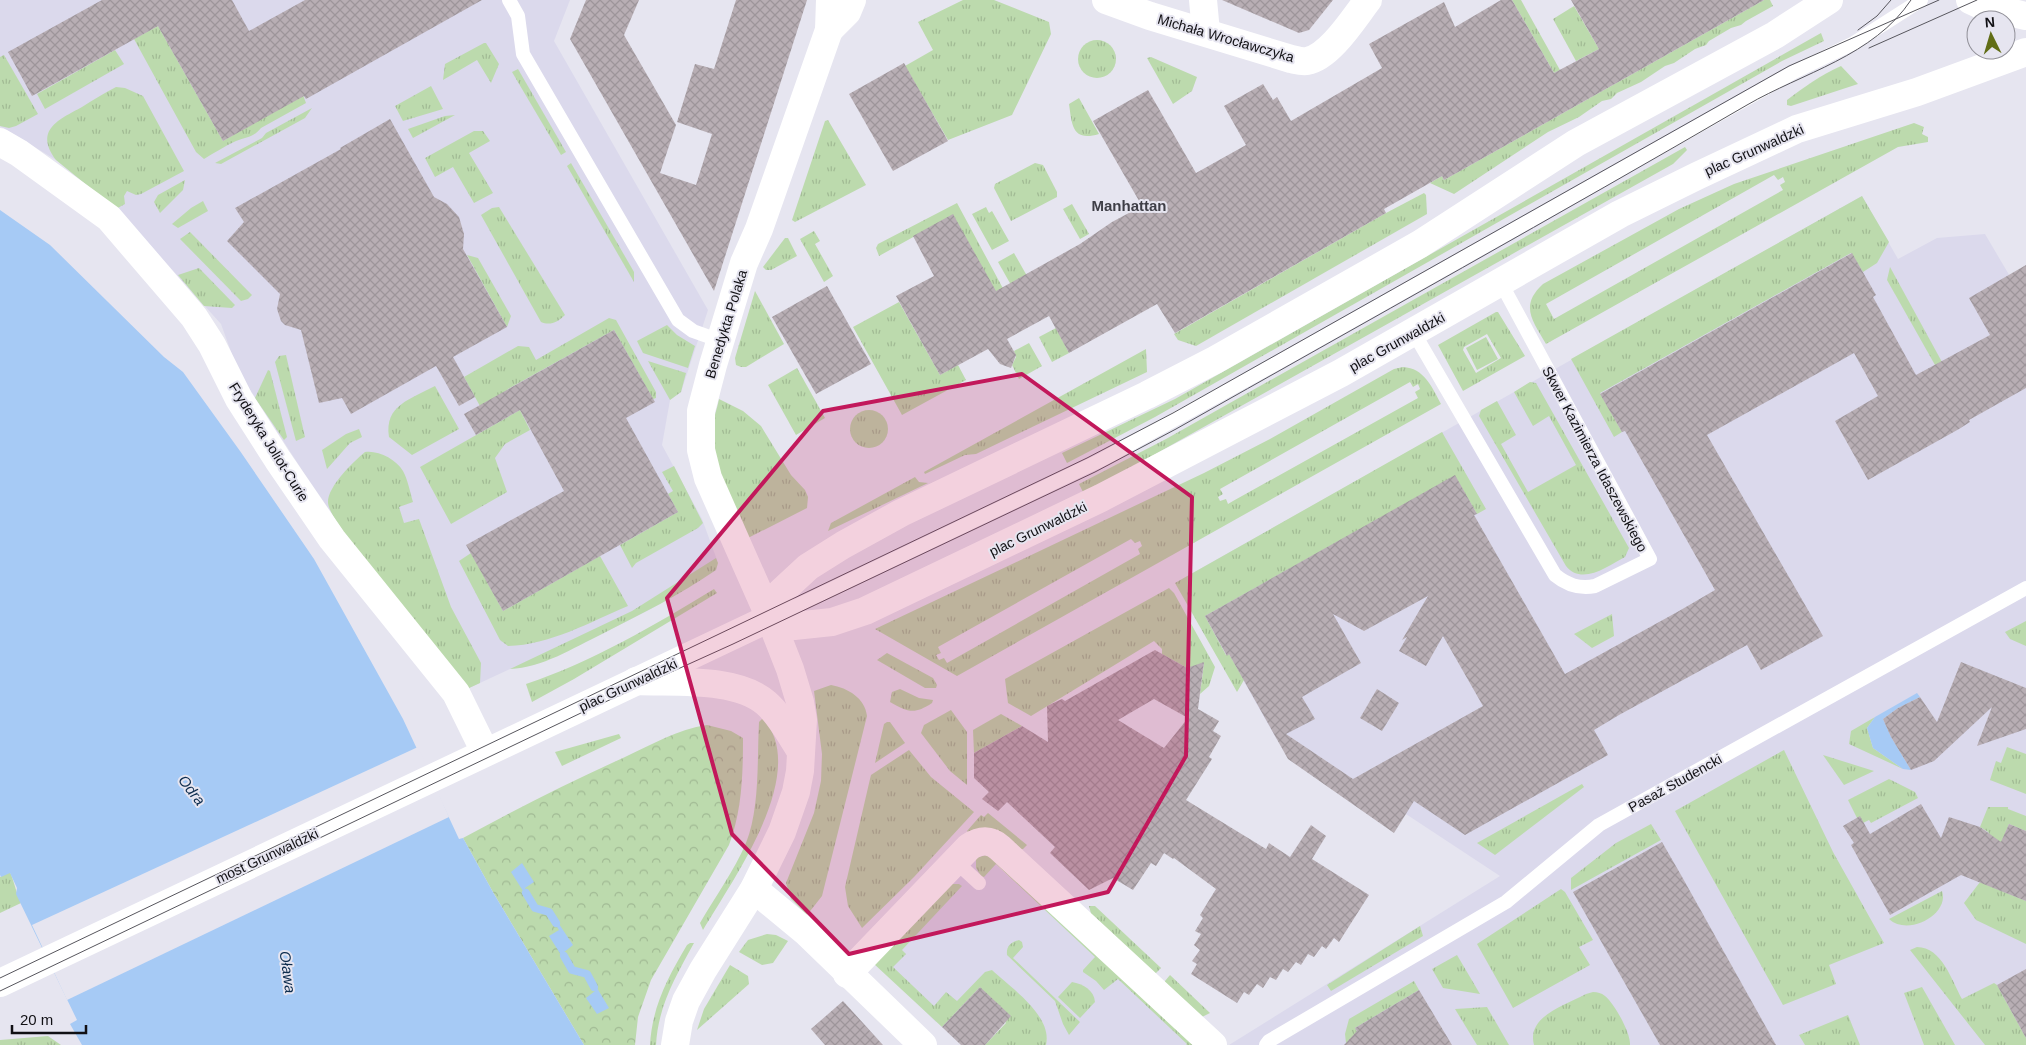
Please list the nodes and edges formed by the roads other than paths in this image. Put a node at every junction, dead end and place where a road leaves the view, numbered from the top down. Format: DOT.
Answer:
graph roads {
  1 [pos="509,0"];
  2 [pos="830,0"];
  3 [pos="852,0"];
  4 [pos="1106,0"];
  5 [pos="1203,0"];
  6 [pos="1368,0"];
  7 [pos="1829,0"];
  8 [pos="1921,0"];
  9 [pos="1970,0"];
  10 [pos="2026,16"];
  11 [pos="829,30"];
  12 [pos="1206,32"];
  13 [pos="2026,52"];
  14 [pos="0,142"];
  15 [pos="1502,283"];
  16 [pos="1414,332"];
  17 [pos="721,341"];
  18 [pos="2026,588"];
  19 [pos="770,618"];
  20 [pos="636,681"];
  21 [pos="800,750"];
  22 [pos="486,752"];
  23 [pos="955,861"];
  24 [pos="979,883"];
  25 [pos="754,889"];
  26 [pos="848,974"];
  27 [pos="0,983"];
  28 [pos="675,1045"];
  29 [pos="923,1045"];
  30 [pos="1213,1045"];
  31 [pos="1266,1045"];
  1 -- 17 [label="lane"];
  2 -- 11 [label="main road, Benedykta Polaka"];
  3 -- 11 [label="main road, Benedykta Polaka"];
  4 -- 12 [label="main road, Michała Wrocławczyka"];
  5 -- 12 [label="main road"];
  6 -- 12 [label="main road, Michała Wrocławczyka"];
  7 -- 19 [label="main road"];
  8 -- 19 [label="lane"];
  9 -- 10 [label="main road"];
  11 -- 17 [label="main road, Benedykta Polaka"];
  13 -- 15 [label="main road, plac Grunwaldzki"];
  14 -- 22 [label="main road, Fryderyka Joliot-Curie"];
  15 -- 16 [label="main road, plac Grunwaldzki"];
  15 -- 16 [label="lane, Skwer Kazimierza Idaszewskiego"];
  16 -- 19 [label="main road, plac Grunwaldzki"];
  17 -- 19 [label="main road, Benedykta Polaka"];
  18 -- 31 [label="lane, Pasaż Studencki"];
  19 -- 20 [label="main road, plac Grunwaldzki"];
  19 -- 21 [label="main road, Benedykta Polaka"];
  20 -- 21 [label="main road"];
  20 -- 22 [label="main road, plac Grunwaldzki"];
  21 -- 25 [label="main road, Benedykta Polaka"];
  22 -- 27 [label="main road, most Grunwaldzki"];
  23 -- 24 [label="lane"];
  23 -- 26 [label="main road"];
  23 -- 30 [label="main road"];
  25 -- 26 [label="main road"];
  25 -- 28 [label="main road, Benedykta Polaka"];
  26 -- 29 [label="main road"];
}
